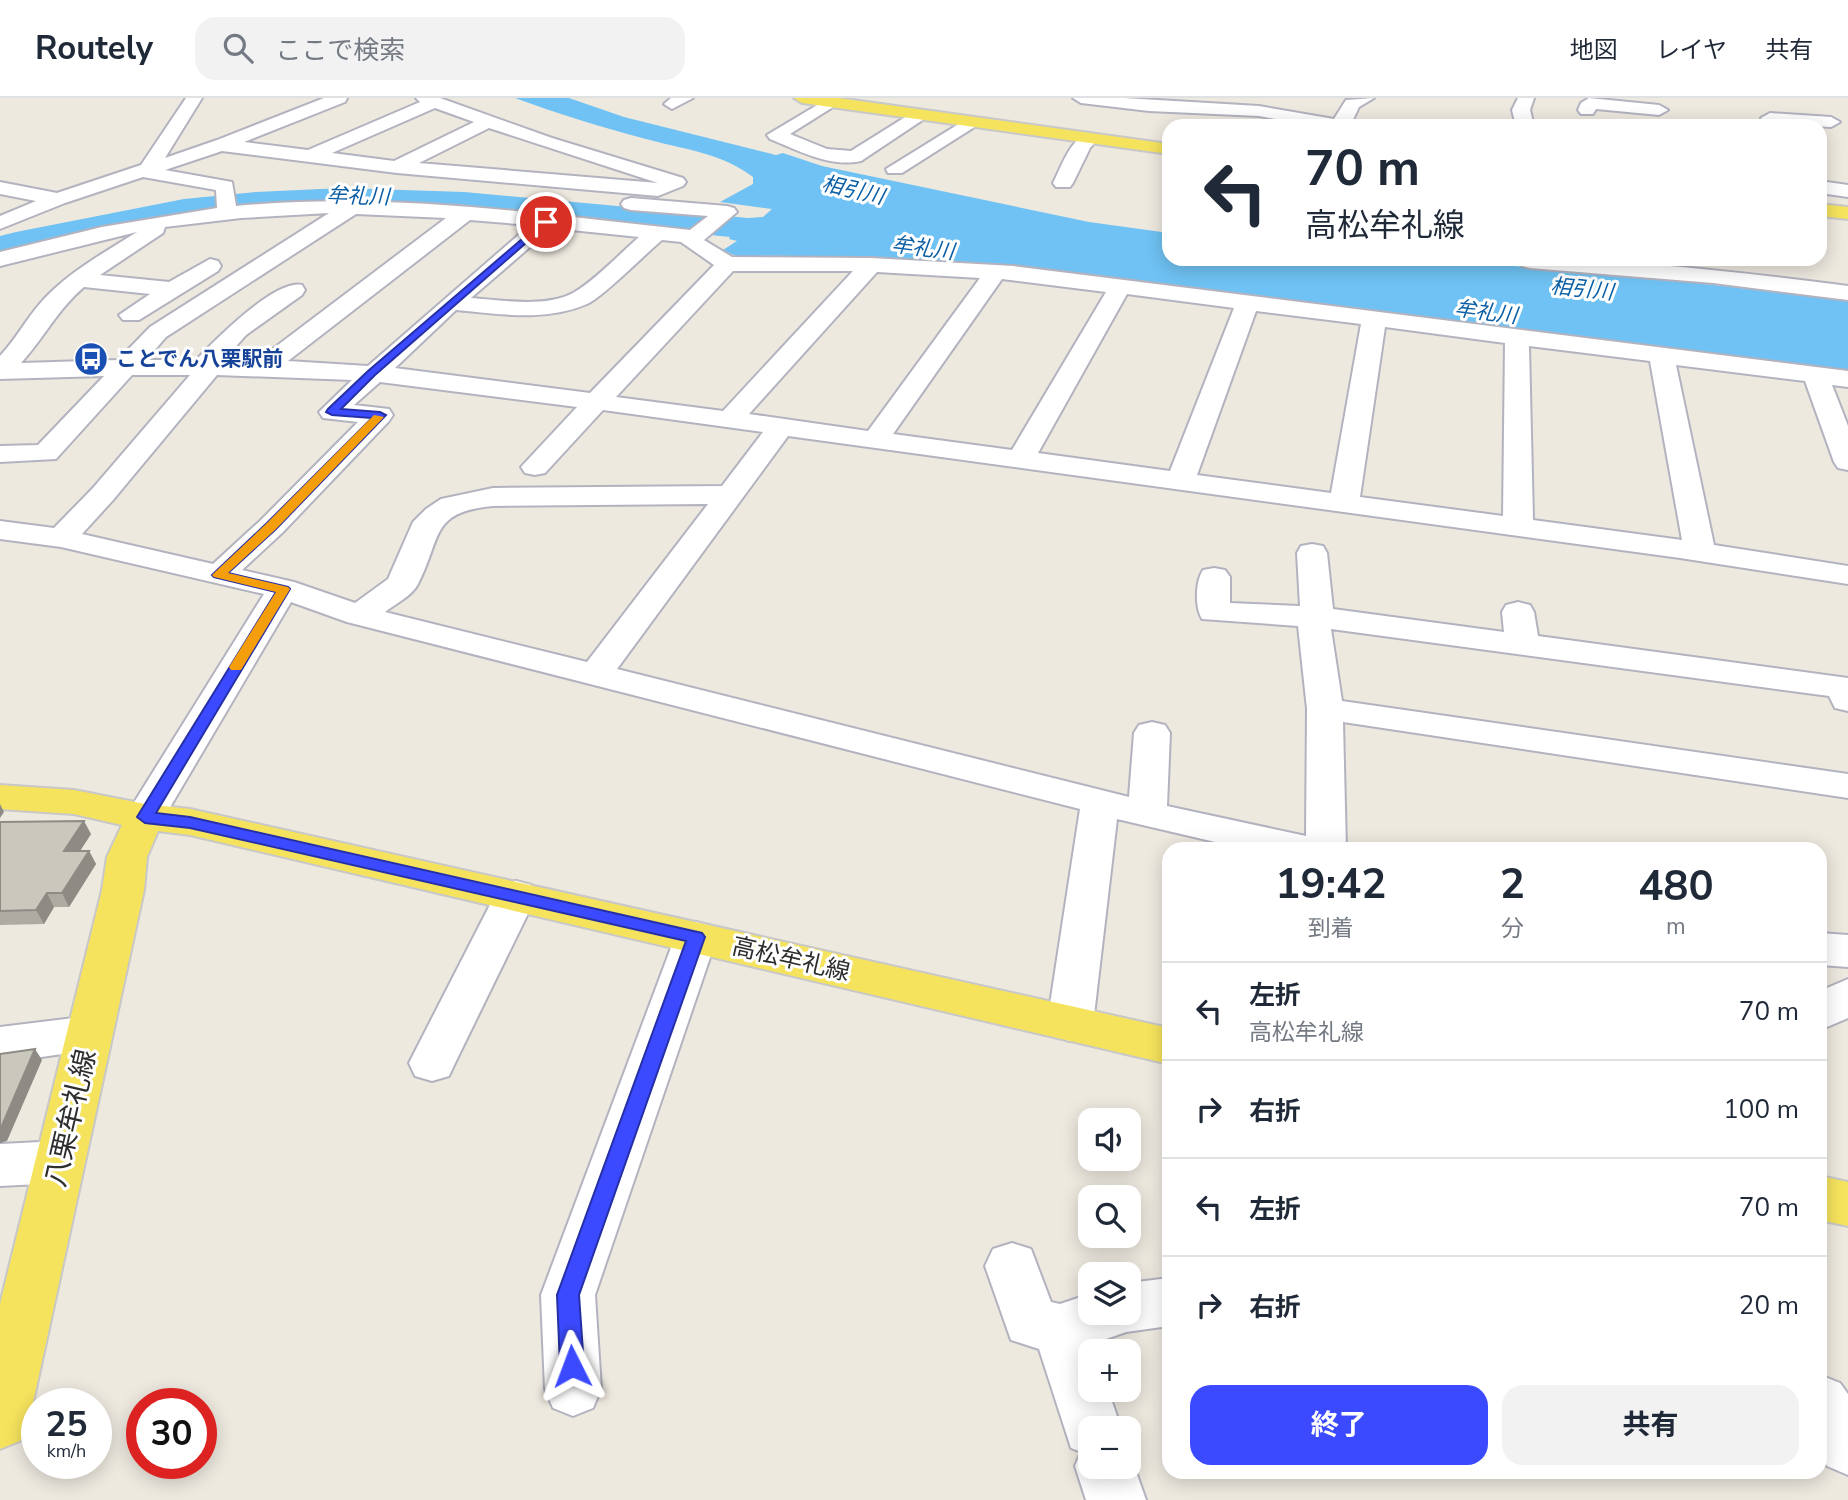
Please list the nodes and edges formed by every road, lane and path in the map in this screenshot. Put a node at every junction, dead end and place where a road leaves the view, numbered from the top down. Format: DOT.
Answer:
graph roads {
  1 [pos="194,98"];
  2 [pos="310,98"];
  3 [pos="802,98"];
  4 [pos="1081,98"];
  5 [pos="1366,98"];
  6 [pos="1526,98"];
  7 [pos="335,99"];
  8 [pos="429,100"];
  9 [pos="833,102"];
  10 [pos="1249,104"];
  11 [pos="1587,110"];
  12 [pos="1659,111"];
  13 [pos="921,115"];
  14 [pos="1311,119"];
  15 [pos="1344,119"];
  16 [pos="1523,119"];
  17 [pos="489,121"];
  18 [pos="970,122"];
  19 [pos="1827,122"];
  20 [pos="1831,122"];
  21 [pos="1090,138"];
  22 [pos="546,142"];
  23 [pos="221,145"];
  24 [pos="1162,148"];
  25 [pos="310,156"];
  26 [pos="895,169"];
  27 [pos="146,172"];
  28 [pos="495,175"];
  29 [pos="398,177"];
  30 [pos="1063,183"];
  31 [pos="0,188"];
  32 [pos="1827,188"];
  33 [pos="1848,191"];
  34 [pos="183,197"];
  35 [pos="231,198"];
  36 [pos="63,208"];
  37 [pos="351,208"];
  38 [pos="1827,212"];
  39 [pos="1848,213"];
  40 [pos="464,214"];
  41 [pos="169,220"];
  42 [pos="546,222"];
  43 [pos="0,223"];
  44 [pos="657,233"];
  45 [pos="0,234"];
  46 [pos="694,237"];
  47 [pos="0,259"];
  48 [pos="727,264"];
  49 [pos="871,265"];
  50 [pos="210,266"];
  51 [pos="1605,266"];
  52 [pos="996,272"];
  53 [pos="79,281"];
  54 [pos="1121,285"];
  55 [pos="173,289"];
  56 [pos="294,290"];
  57 [pos="1848,293"];
  58 [pos="451,303"];
  59 [pos="1247,303"];
  60 [pos="131,316"];
  61 [pos="1374,320"];
  62 [pos="174,321"];
  63 [pos="238,330"];
  64 [pos="1517,338"];
  65 [pos="1662,357"];
  66 [pos="208,365"];
  67 [pos="266,366"];
  68 [pos="126,367"];
  69 [pos="0,370"];
  70 [pos="372,373"];
  71 [pos="1816,377"];
  72 [pos="1848,379"];
  73 [pos="597,402"];
  74 [pos="730,419"];
  75 [pos="782,426"];
  76 [pos="876,439"];
  77 [pos="4,458"];
  78 [pos="1021,459"];
  79 [pos="1848,462"];
  80 [pos="535,467"];
  81 [pos="1180,481"];
  82 [pos="731,495"];
  83 [pos="1344,503"];
  84 [pos="1518,527"];
  85 [pos="0,530"];
  86 [pos="61,538"];
  87 [pos="1700,552"];
  88 [pos="1312,553"];
  89 [pos="219,575"];
  90 [pos="1848,575"];
  91 [pos="1214,577"];
  92 [pos="284,589"];
  93 [pos="1518,612"];
  94 [pos="359,615"];
  95 [pos="1317,617"];
  96 [pos="1522,646"];
  97 [pos="595,675"];
  98 [pos="1848,701"];
  99 [pos="1325,709"];
  100 [pos="1152,733"];
  101 [pos="1848,786"];
  102 [pos="0,797"];
  103 [pos="1100,802"];
  104 [pos="1146,814"];
  105 [pos="145,817"];
  106 [pos="1273,842"];
  107 [pos="1326,842"];
  108 [pos="516,895"];
  109 [pos="696,937"];
  110 [pos="1827,950"];
  111 [pos="1848,951"];
  112 [pos="1848,996"];
  113 [pos="1827,1009"];
  114 [pos="1070,1024"];
  115 [pos="90,1033"];
  116 [pos="1162,1044"];
  117 [pos="0,1045"];
  118 [pos="432,1063"];
  119 [pos="60,1162"];
  120 [pos="0,1165"];
  121 [pos="1827,1200"];
  122 [pos="1848,1204"];
  123 [pos="1012,1266"];
  124 [pos="1162,1303"];
  125 [pos="1141,1306"];
  126 [pos="1078,1323"];
  127 [pos="1060,1329"];
  128 [pos="573,1390"];
  129 [pos="1827,1413"];
  130 [pos="1088,1416"];
  131 [pos="0,1421"];
  132 [pos="1848,1446"];
  133 [pos="1109,1479"];
  134 [pos="1116,1500"];
  1 -- 27 [label="street"];
  2 -- 7 [label="street"];
  3 -- 9 [label="main road"];
  4 -- 10 [label="street"];
  5 -- 15 [label="street"];
  6 -- 16 [label="street"];
  7 -- 23 [label="street"];
  8 -- 17 [label="street"];
  8 -- 25 [label="street"];
  9 -- 13 [label="main road"];
  9 -- 13 [label="street"];
  10 -- 14 [label="street"];
  11 -- 12 [label="street"];
  13 -- 18 [label="main road"];
  17 -- 22 [label="street"];
  17 -- 29 [label="street"];
  18 -- 21 [label="main road"];
  18 -- 26 [label="street"];
  19 -- 20 [label="street"];
  21 -- 24 [label="main road"];
  21 -- 30 [label="street"];
  22 -- 28 [label="street"];
  22 -- 28 [label="street"];
  23 -- 25 [label="street"];
  23 -- 27 [label="street"];
  25 -- 29 [label="street"];
  27 -- 35 [label="street"];
  27 -- 36 [label="street"];
  28 -- 29 [label="street"];
  29 -- 46 [label="street"];
  31 -- 36 [label="street"];
  32 -- 33 [label="street"];
  34 -- 35 [label="street"];
  35 -- 37 [label="street"];
  35 -- 41 [label="street"];
  36 -- 43 [label="street"];
  36 -- 45 [label="street"];
  37 -- 40 [label="street"];
  37 -- 62 [label="street"];
  38 -- 39 [label="main road"];
  40 -- 42 [label="street"];
  40 -- 67 [label="street"];
  41 -- 47 [label="street"];
  41 -- 53 [label="street"];
  42 -- 44 [label="street"];
  42 -- 58 [label="street"];
  44 -- 46 [label="street"];
  44 -- 58 [label="street"];
  46 -- 48 [label="street"];
  48 -- 49 [label="street"];
  48 -- 73 [label="street"];
  49 -- 52 [label="street"];
  49 -- 74 [label="street"];
  50 -- 55 [label="street"];
  51 -- 57 [label="street"];
  52 -- 54 [label="street"];
  52 -- 76 [label="street"];
  53 -- 55 [label="street"];
  53 -- 69 [label="street"];
  54 -- 59 [label="street"];
  54 -- 78 [label="street"];
  55 -- 60 [label="street"];
  56 -- 63 [label="street"];
  58 -- 70 [label="street"];
  59 -- 61 [label="street"];
  59 -- 81 [label="street"];
  61 -- 64 [label="street"];
  61 -- 83 [label="street"];
  62 -- 63 [label="street"];
  62 -- 68 [label="street"];
  63 -- 66 [label="street"];
  64 -- 65 [label="street"];
  64 -- 84 [label="street"];
  65 -- 71 [label="street"];
  65 -- 87 [label="street"];
  66 -- 67 [label="street"];
  66 -- 68 [label="street"];
  66 -- 86 [label="street"];
  67 -- 70 [label="street"];
  68 -- 69 [label="street"];
  68 -- 77 [label="street"];
  70 -- 73 [label="street"];
  70 -- 89 [label="street"];
  71 -- 72 [label="street"];
  71 -- 79 [label="street"];
  73 -- 74 [label="street"];
  73 -- 80 [label="street"];
  74 -- 75 [label="street"];
  75 -- 76 [label="street"];
  75 -- 82 [label="street"];
  76 -- 78 [label="street"];
  78 -- 81 [label="street"];
  81 -- 83 [label="street"];
  82 -- 94 [label="street"];
  82 -- 97 [label="street"];
  83 -- 84 [label="street"];
  84 -- 87 [label="street"];
  85 -- 86 [label="street"];
  86 -- 89 [label="street"];
  87 -- 90 [label="street"];
  88 -- 95 [label="street"];
  89 -- 92 [label="street"];
  91 -- 95 [label="street"];
  92 -- 94 [label="street"];
  92 -- 105 [label="street"];
  93 -- 96 [label="street"];
  94 -- 97 [label="street"];
  95 -- 96 [label="street"];
  95 -- 99 [label="street"];
  96 -- 98 [label="street"];
  97 -- 103 [label="street"];
  99 -- 101 [label="street"];
  99 -- 107 [label="street"];
  100 -- 104 [label="street"];
  102 -- 105 [label="main road, 高松牟礼線"];
  103 -- 104 [label="street"];
  103 -- 114 [label="street"];
  104 -- 106 [label="street"];
  105 -- 108 [label="main road, 高松牟礼線"];
  105 -- 115 [label="main road, 八栗牟礼線"];
  108 -- 109 [label="main road, 高松牟礼線"];
  108 -- 118 [label="street"];
  109 -- 114 [label="main road, 高松牟礼線"];
  109 -- 128 [label="street"];
  110 -- 111 [label="street"];
  112 -- 113 [label="street"];
  114 -- 116 [label="main road, 高松牟礼線"];
  115 -- 117 [label="street"];
  115 -- 119 [label="main road, 八栗牟礼線"];
  119 -- 120 [label="street"];
  119 -- 131 [label="main road, 八栗牟礼線"];
  121 -- 122 [label="main road"];
  123 -- 127 [label="street"];
  124 -- 125 [label="street"];
  126 -- 127 [label="street"];
  127 -- 130 [label="street"];
  129 -- 132 [label="street"];
  133 -- 134 [label="street"];
}
